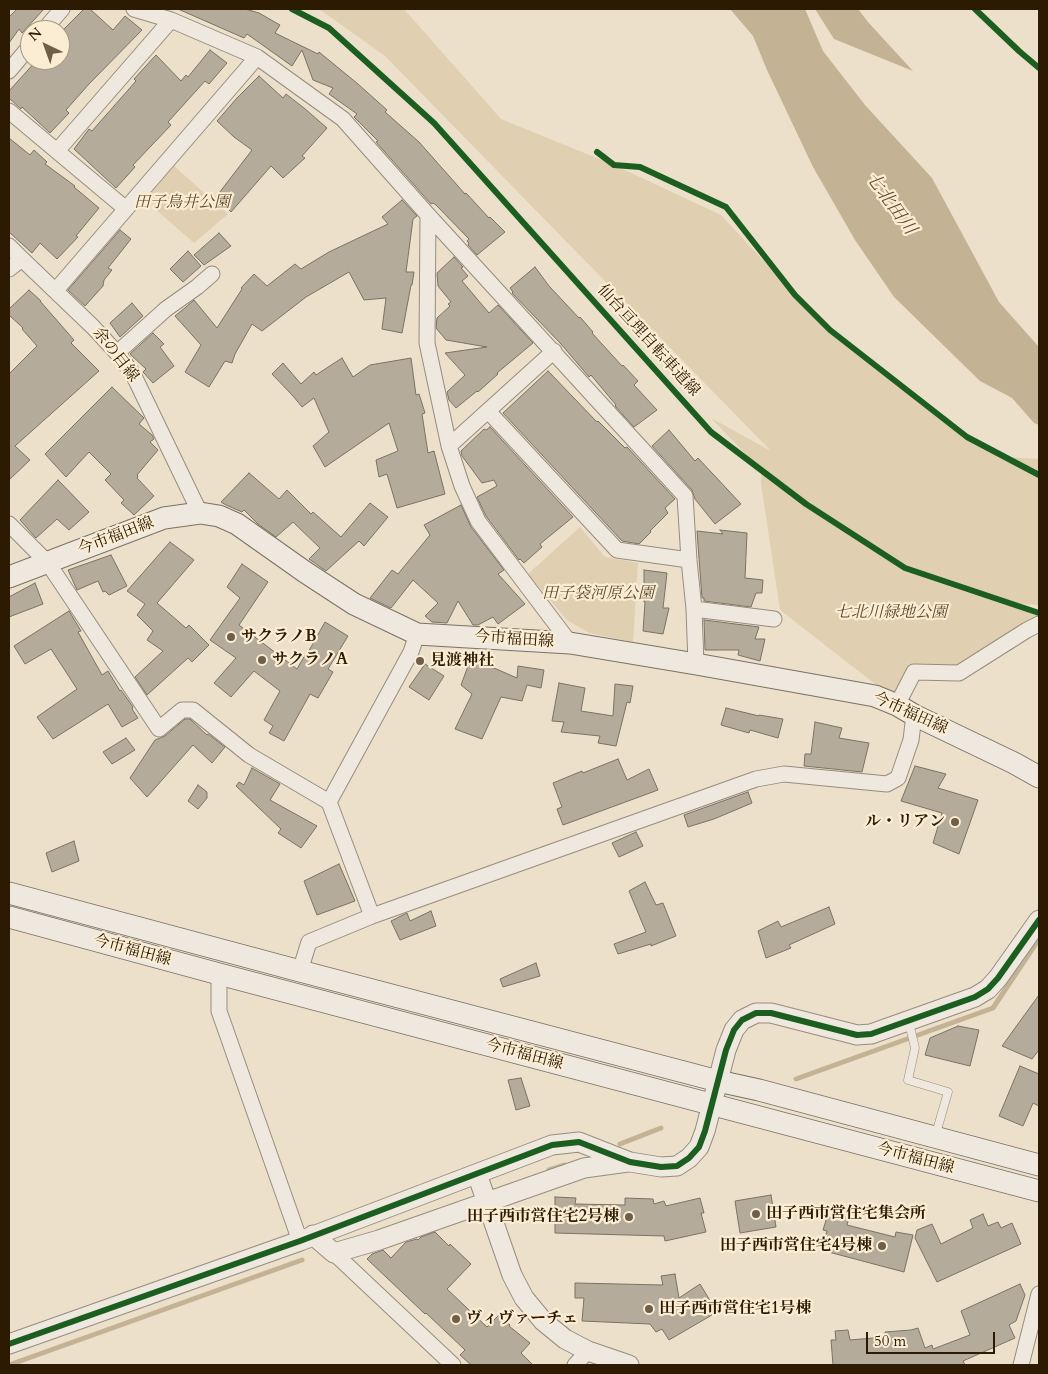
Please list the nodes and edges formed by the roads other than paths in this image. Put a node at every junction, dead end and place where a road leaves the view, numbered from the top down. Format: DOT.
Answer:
graph roads {
  1 [pos="62,9"];
  2 [pos="134,9"];
  3 [pos="53,20"];
  4 [pos="171,20"];
  5 [pos="257,57"];
  6 [pos="20,58"];
  7 [pos="9,71"];
  8 [pos="9,111"];
  9 [pos="57,151"];
  10 [pos="126,209"];
  11 [pos="428,215"];
  12 [pos="9,246"];
  13 [pos="22,259"];
  14 [pos="9,269"];
  15 [pos="212,274"];
  16 [pos="56,290"];
  17 [pos="554,351"];
  18 [pos="117,353"];
  19 [pos="488,410"];
  20 [pos="449,446"];
  21 [pos="200,513"];
  22 [pos="9,524"];
  23 [pos="689,560"];
  24 [pos="48,563"];
  25 [pos="9,577"];
  26 [pos="694,609"];
  27 [pos="774,619"];
  28 [pos="1039,624"];
  29 [pos="417,634"];
  30 [pos="570,643"];
  31 [pos="696,664"];
  32 [pos="906,710"];
  33 [pos="1039,777"];
  34 [pos="329,802"];
  35 [pos="9,893"];
  36 [pos="372,916"];
  37 [pos="9,917"];
  38 [pos="1039,920"];
  39 [pos="300,971"];
  40 [pos="219,974"];
  41 [pos="909,1026"];
  42 [pos="718,1081"];
  43 [pos="712,1105"];
  44 [pos="935,1138"];
  45 [pos="630,1162"];
  46 [pos="1039,1166"];
  47 [pos="477,1174"];
  48 [pos="1039,1191"];
  49 [pos="487,1203"];
  50 [pos="307,1238"];
  51 [pos="334,1254"];
  52 [pos="1039,1294"];
  53 [pos="9,1344"];
  54 [pos="582,1358"];
  55 [pos="453,1365"];
  56 [pos="629,1365"];
  57 [pos="1020,1365"];
  1 -- 3 [label="street"];
  2 -- 4 [label="street"];
  4 -- 5 [label="street"];
  4 -- 9 [label="street"];
  5 -- 10 [label="street"];
  5 -- 11 [label="street"];
  6 -- 7 [label="street"];
  8 -- 9 [label="street"];
  9 -- 10 [label="street"];
  10 -- 16 [label="street"];
  11 -- 17 [label="street"];
  11 -- 20 [label="street"];
  12 -- 13 [label="street, 余の目線"];
  13 -- 14 [label="street"];
  13 -- 16 [label="street, 余の目線"];
  15 -- 18 [label="street"];
  16 -- 18 [label="street, 余の目線"];
  17 -- 19 [label="street"];
  17 -- 23 [label="street"];
  18 -- 21 [label="street, 余の目線"];
  19 -- 20 [label="street"];
  19 -- 23 [label="street"];
  20 -- 30 [label="street"];
  21 -- 24 [label="main road, 今市福田線"];
  21 -- 29 [label="main road, 今市福田線"];
  22 -- 24 [label="street"];
  23 -- 26 [label="street"];
  24 -- 25 [label="main road, 今市福田線"];
  24 -- 34 [label="street"];
  26 -- 27 [label="street"];
  26 -- 31 [label="street"];
  28 -- 32 [label="street"];
  29 -- 30 [label="main road, 今市福田線"];
  29 -- 34 [label="street"];
  30 -- 31 [label="main road, 今市福田線"];
  31 -- 32 [label="main road, 今市福田線"];
  32 -- 33 [label="main road, 今市福田線"];
  32 -- 36 [label="street"];
  34 -- 36 [label="street"];
  35 -- 39 [label="main road, 今市福田線"];
  36 -- 39 [label="street"];
  37 -- 40 [label="main road, 今市福田線"];
  38 -- 41 [label="street"];
  39 -- 42 [label="main road, 今市福田線"];
  40 -- 43 [label="main road, 今市福田線"];
  40 -- 50 [label="street"];
  41 -- 42 [label="street"];
  41 -- 44 [label="lane"];
  42 -- 43 [label="street"];
  42 -- 44 [label="main road, 今市福田線"];
  43 -- 45 [label="street"];
  43 -- 48 [label="main road, 今市福田線"];
  44 -- 46 [label="main road, 今市福田線"];
  45 -- 47 [label="street"];
  45 -- 49 [label="street"];
  47 -- 49 [label="street"];
  47 -- 50 [label="street"];
  49 -- 51 [label="street"];
  49 -- 54 [label="street"];
  50 -- 51 [label="street"];
  50 -- 53 [label="street"];
  51 -- 55 [label="street"];
  52 -- 57 [label="street"];
  54 -- 56 [label="street"];
}
